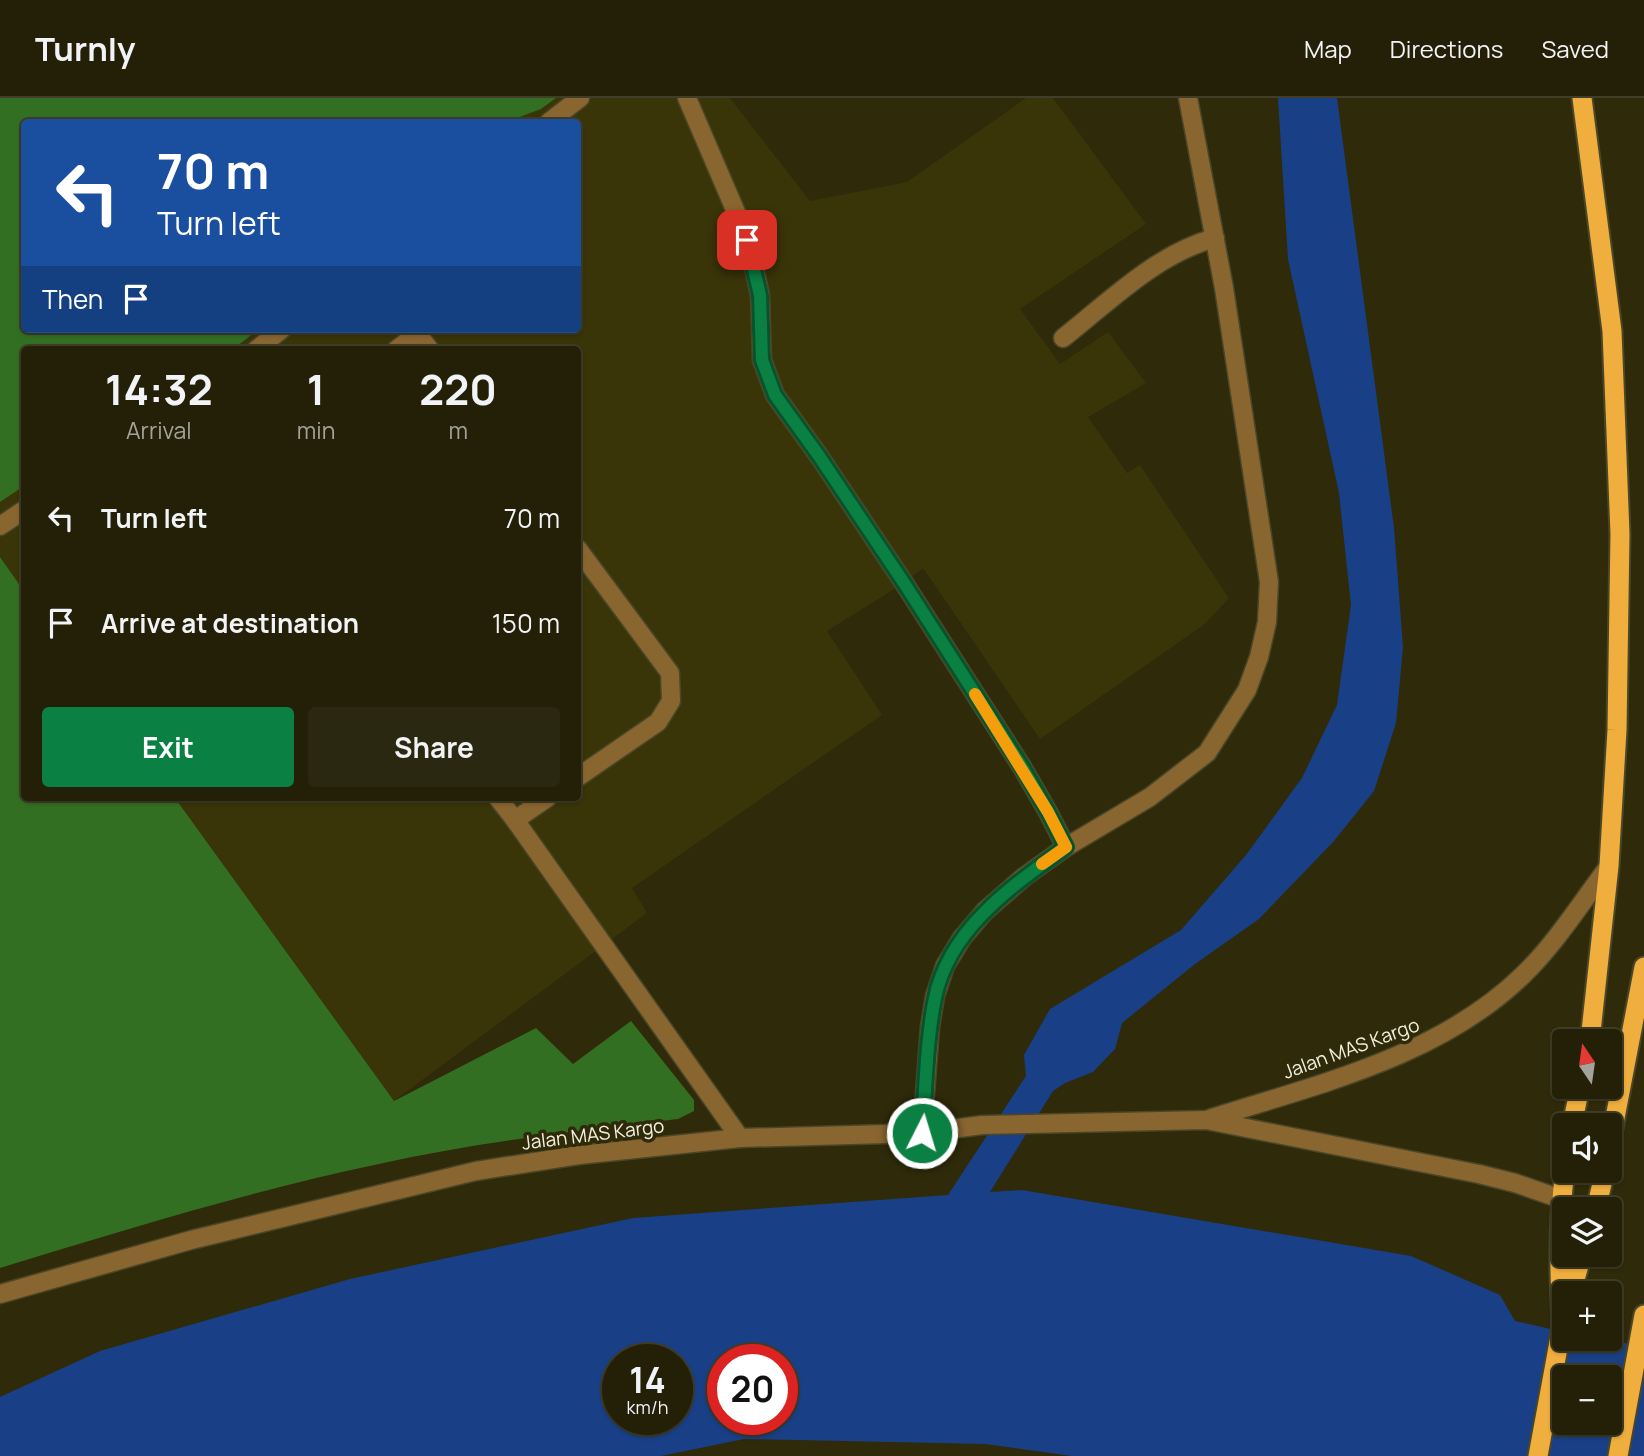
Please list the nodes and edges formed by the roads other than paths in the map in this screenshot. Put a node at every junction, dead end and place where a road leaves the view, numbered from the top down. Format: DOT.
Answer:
graph roads {
  1 [pos="580,98"];
  2 [pos="687,98"];
  3 [pos="1188,98"];
  4 [pos="1582,98"];
  5 [pos="553,119"];
  6 [pos="1215,238"];
  7 [pos="277,333"];
  8 [pos="414,333"];
  9 [pos="1063,338"];
  10 [pos="261,346"];
  11 [pos="400,346"];
  12 [pos="21,512"];
  13 [pos="0,526"];
  14 [pos="581,553"];
  15 [pos="581,775"];
  16 [pos="500,801"];
  17 [pos="543,801"];
  18 [pos="515,820"];
  19 [pos="1066,847"];
  20 [pos="1609,866"];
  21 [pos="1644,970"];
  22 [pos="1591,1029"];
  23 [pos="1616,1113"];
  24 [pos="1206,1120"];
  25 [pos="922,1133"];
  26 [pos="740,1138"];
  27 [pos="1555,1197"];
  28 [pos="0,1294"];
  29 [pos="1644,1315"];
  30 [pos="1557,1351"];
  31 [pos="1538,1456"];
  32 [pos="1618,1456"];
  1 -- 5 [label="street"];
  2 -- 19 [label="street"];
  3 -- 6 [label="street"];
  4 -- 20 [label="highway"];
  6 -- 9 [label="street"];
  6 -- 19 [label="street"];
  7 -- 10 [label="street"];
  8 -- 11 [label="street"];
  12 -- 13 [label="street"];
  14 -- 15 [label="street"];
  16 -- 18 [label="street"];
  17 -- 18 [label="street"];
  18 -- 26 [label="street"];
  19 -- 25 [label="street"];
  20 -- 22 [label="highway"];
  20 -- 24 [label="street, Jalan MAS Kargo"];
  21 -- 23 [label="highway"];
  24 -- 25 [label="street, Jalan MAS Kargo"];
  24 -- 27 [label="street, Jalan MAS Kargo"];
  25 -- 26 [label="street, Jalan MAS Kargo"];
  26 -- 28 [label="street, Jalan MAS Kargo"];
  29 -- 32 [label="highway"];
  30 -- 31 [label="highway"];
}
